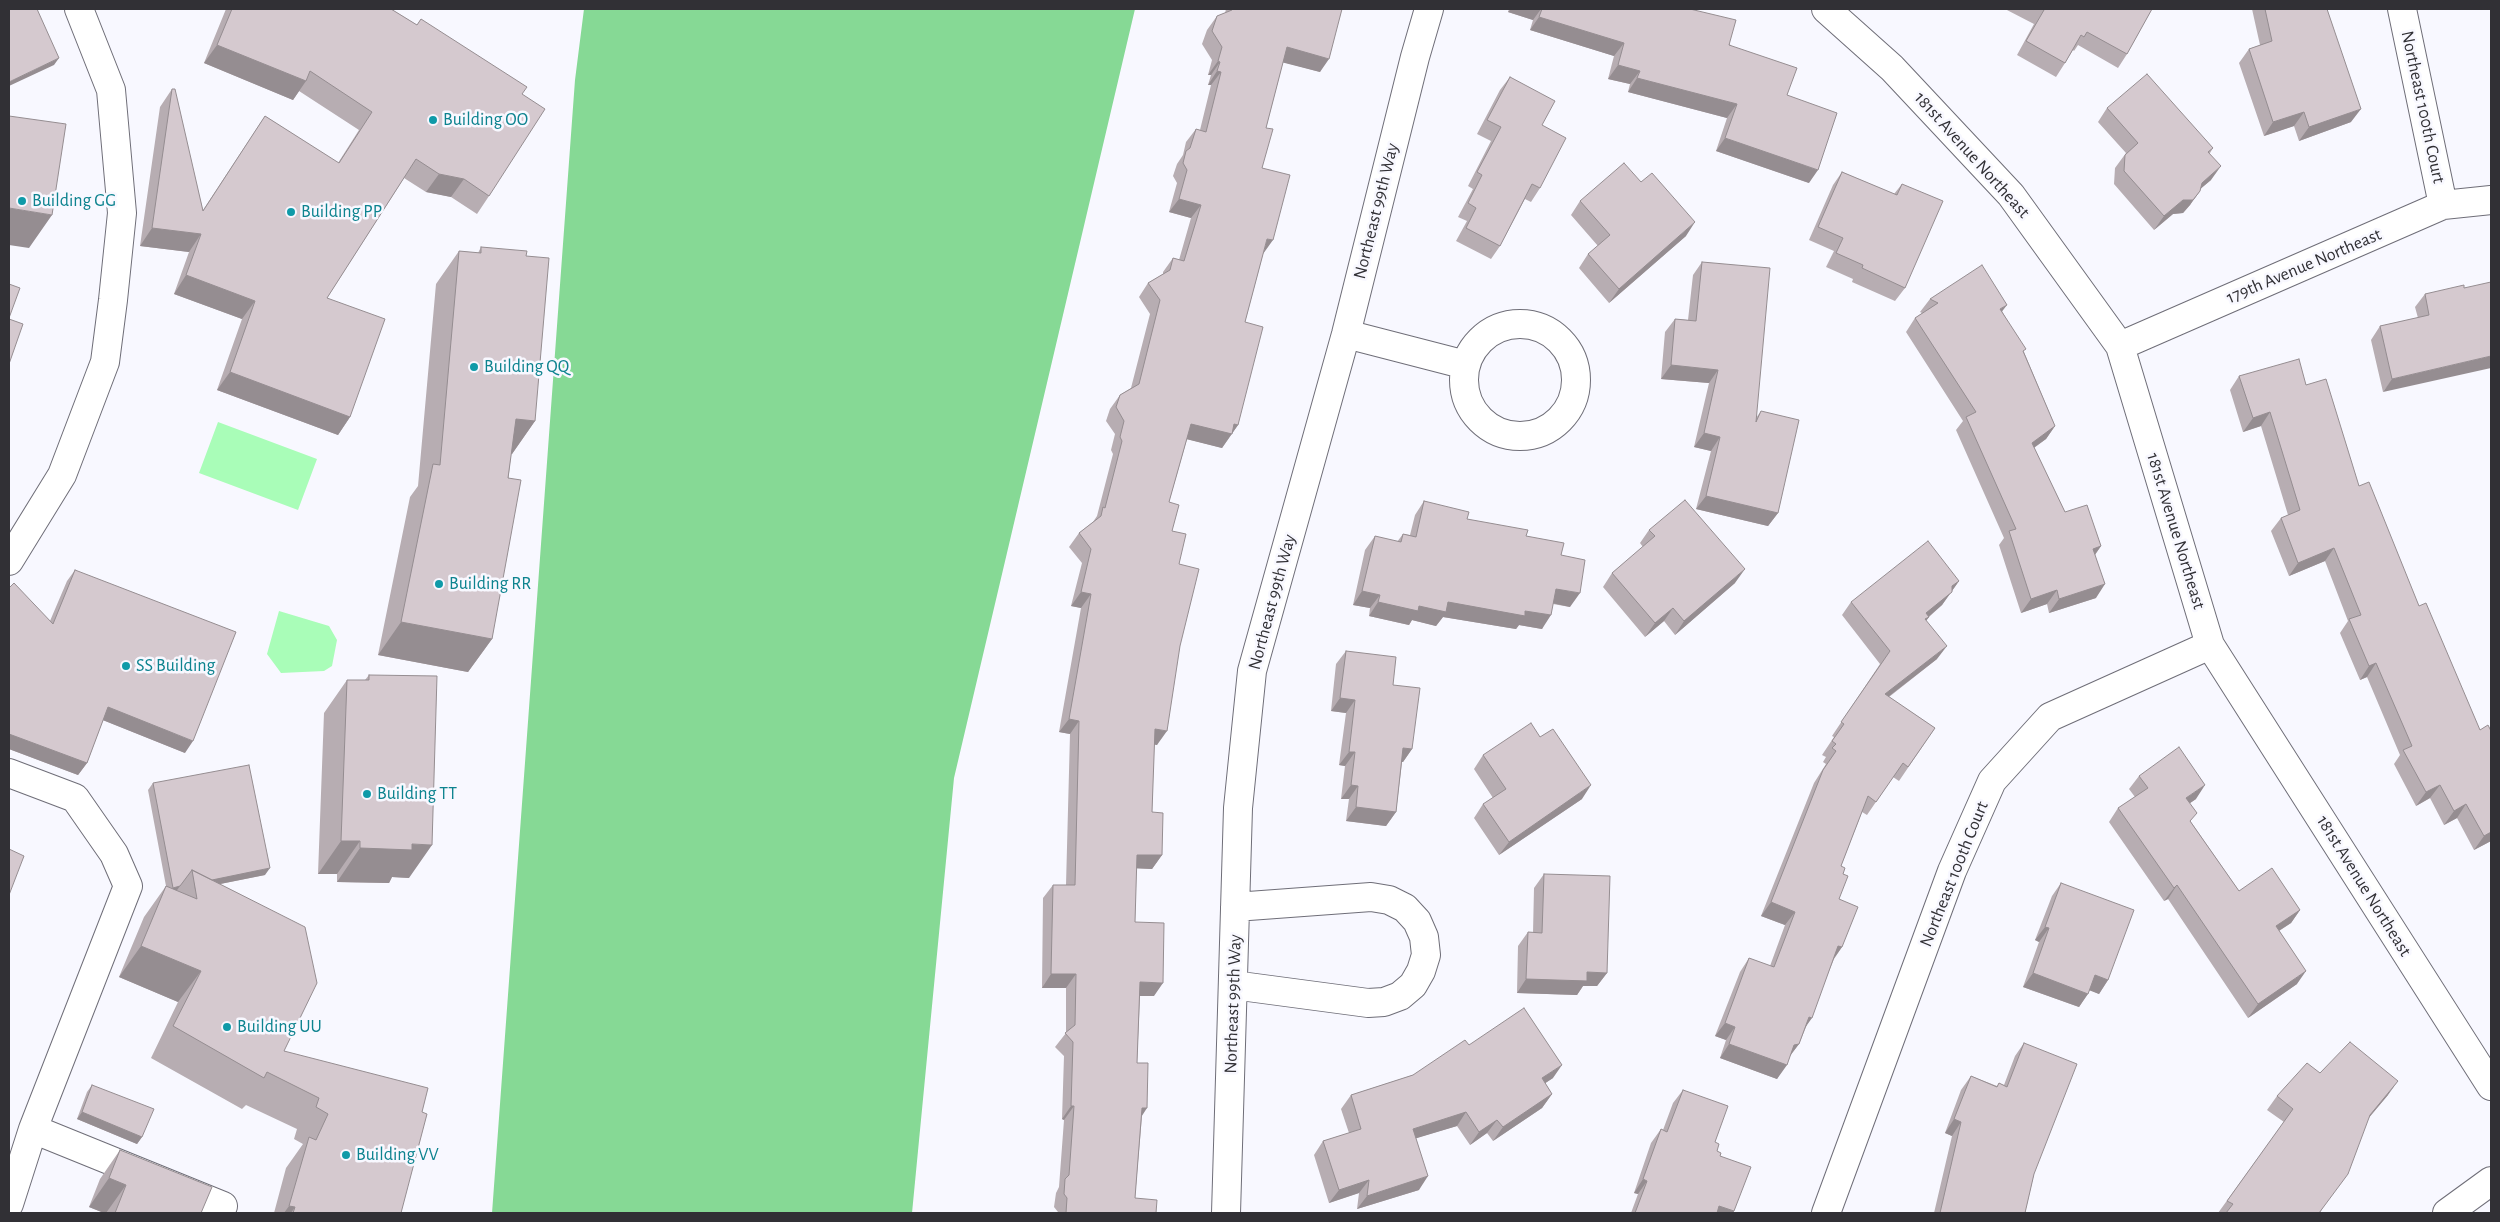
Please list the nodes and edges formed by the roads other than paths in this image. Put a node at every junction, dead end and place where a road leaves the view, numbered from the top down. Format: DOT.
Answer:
graph roads {
  1 [pos="79,9"];
  2 [pos="1429,9"];
  3 [pos="1826,9"];
  4 [pos="2402,9"];
  5 [pos="2491,200"];
  6 [pos="2443,205"];
  7 [pos="1346,334"];
  8 [pos="2120,346"];
  9 [pos="1466,366"];
  10 [pos="9,561"];
  11 [pos="2210,645"];
  12 [pos="9,773"];
  13 [pos="1236,907"];
  14 [pos="1233,985"];
  15 [pos="2491,1086"];
  16 [pos="33,1129"];
  17 [pos="2491,1181"];
  18 [pos="9,1204"];
  19 [pos="223,1206"];
  20 [pos="1226,1213"];
  21 [pos="1826,1213"];
  22 [pos="2447,1213"];
  1 -- 10 [label="street"];
  2 -- 7 [label="street, Northeast 99th Way"];
  3 -- 8 [label="street, 181st Avenue Northeast"];
  4 -- 6 [label="street, Northeast 100th Court"];
  5 -- 6 [label="street, 179th Avenue Northeast"];
  6 -- 8 [label="street, 179th Avenue Northeast"];
  7 -- 9 [label="street"];
  7 -- 13 [label="street, Northeast 99th Way"];
  8 -- 11 [label="street, 181st Avenue Northeast"];
  9 -- 9 [label="street"];
  11 -- 15 [label="street, 181st Avenue Northeast"];
  11 -- 21 [label="street, Northeast 100th Court"];
  12 -- 16 [label="street"];
  13 -- 14 [label="street, Northeast 99th Way"];
  13 -- 14 [label="street"];
  14 -- 20 [label="street, Northeast 99th Way"];
  16 -- 18 [label="street"];
  16 -- 19 [label="street"];
  17 -- 22 [label="street"];
}
